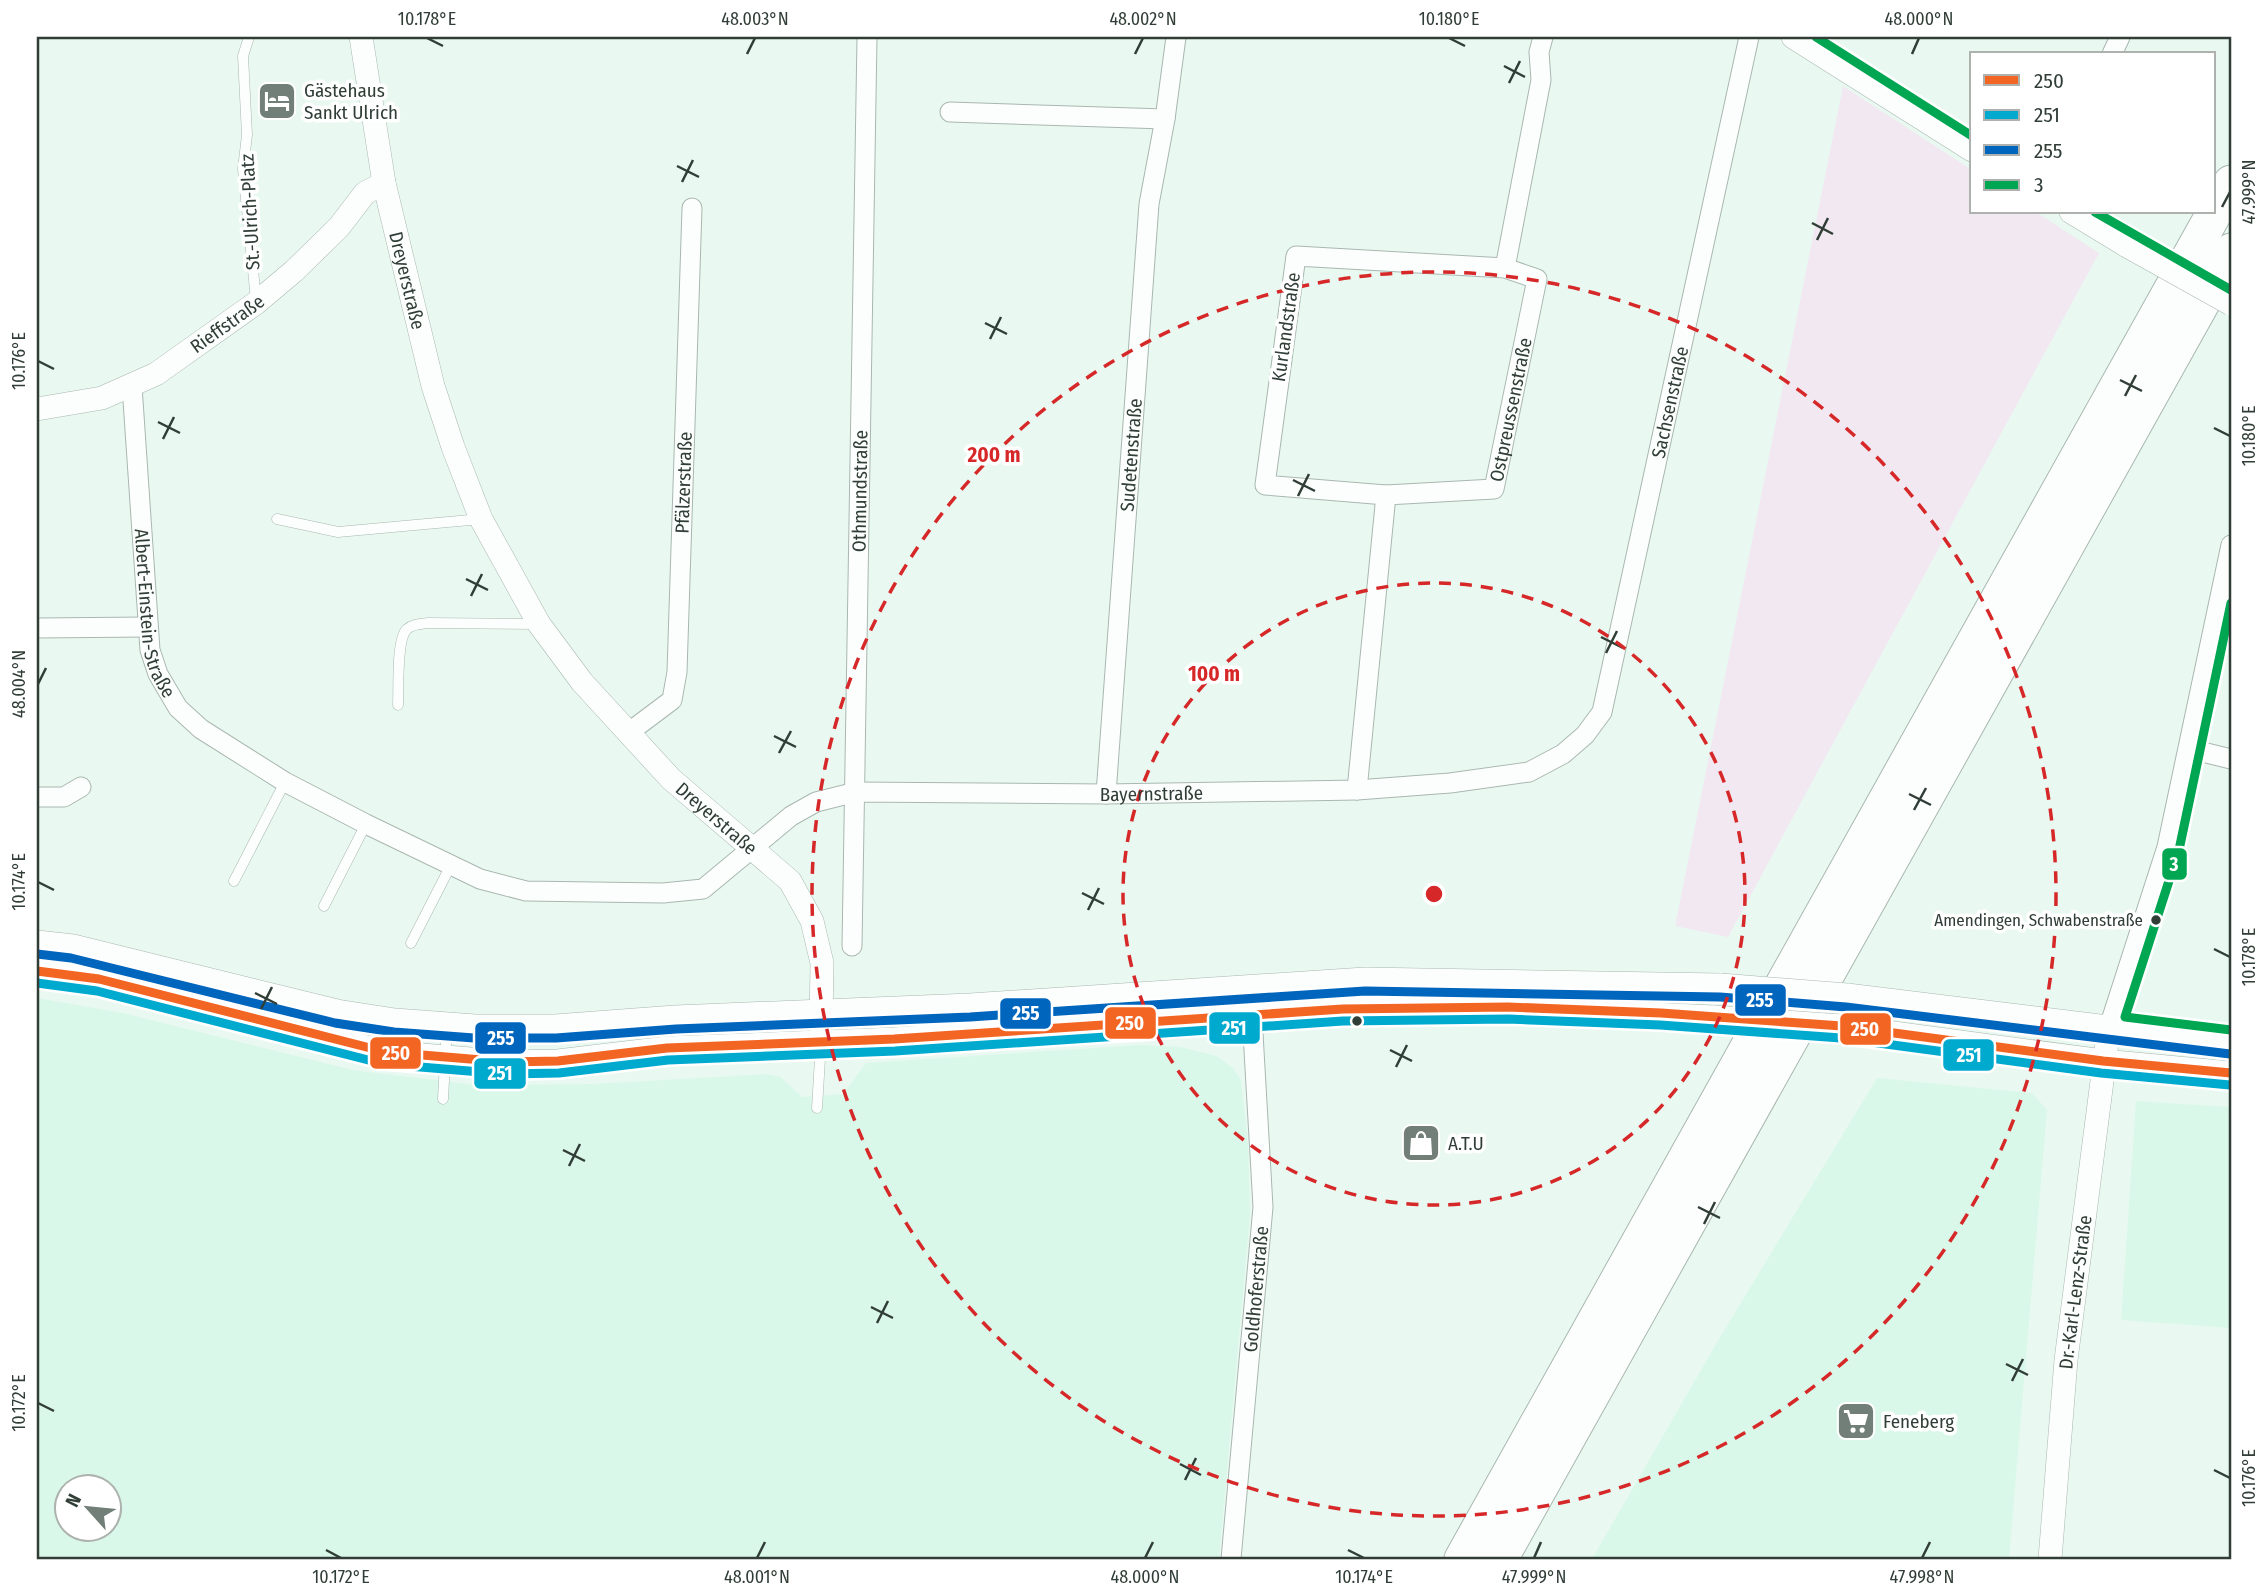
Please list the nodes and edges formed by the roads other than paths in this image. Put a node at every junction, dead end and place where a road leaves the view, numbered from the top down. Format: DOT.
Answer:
graph roads {
  1 [pos="249,37"];
  2 [pos="361,37"];
  3 [pos="867,37"];
  4 [pos="1176,37"];
  5 [pos="1543,37"];
  6 [pos="1749,37"];
  7 [pos="1793,37"];
  8 [pos="950,112"];
  9 [pos="1165,119"];
  10 [pos="1970,149"];
  11 [pos="384,183"];
  12 [pos="2231,183"];
  13 [pos="692,208"];
  14 [pos="2216,210"];
  15 [pos="2074,214"];
  16 [pos="2214,214"];
  17 [pos="2231,251"];
  18 [pos="1505,268"];
  19 [pos="256,303"];
  20 [pos="2231,304"];
  21 [pos="132,386"];
  22 [pos="37,410"];
  23 [pos="1386,495"];
  24 [pos="277,519"];
  25 [pos="481,519"];
  26 [pos="2231,545"];
  27 [pos="539,624"];
  28 [pos="147,627"];
  29 [pos="37,628"];
  30 [pos="398,705"];
  31 [pos="628,733"];
  32 [pos="2189,749"];
  33 [pos="1563,754"];
  34 [pos="2231,760"];
  35 [pos="285,782"];
  36 [pos="81,787"];
  37 [pos="1357,790"];
  38 [pos="856,792"];
  39 [pos="1106,794"];
  40 [pos="37,797"];
  41 [pos="366,824"];
  42 [pos="754,847"];
  43 [pos="451,865"];
  44 [pos="234,881"];
  45 [pos="324,906"];
  46 [pos="37,942"];
  47 [pos="411,943"];
  48 [pos="852,946"];
  49 [pos="37,971"];
  50 [pos="822,1010"];
  51 [pos="1252,1016"];
  52 [pos="447,1024"];
  53 [pos="2109,1027"];
  54 [pos="821,1042"];
  55 [pos="2231,1042"];
  56 [pos="445,1059"];
  57 [pos="2104,1060"];
  58 [pos="2231,1073"];
  59 [pos="443,1099"];
  60 [pos="817,1108"];
  61 [pos="1231,1559"];
  62 [pos="1462,1559"];
  63 [pos="1500,1559"];
  64 [pos="2050,1559"];
  1 -- 19 [label="lane, St.-Ulrich-Platz"];
  2 -- 11 [label="street, Dreyerstraße"];
  3 -- 38 [label="street, Othmundstraße"];
  4 -- 9 [label="street, Sudetenstraße"];
  5 -- 18 [label="street"];
  6 -- 33 [label="street, Sachsenstraße"];
  7 -- 10 [label="street"];
  8 -- 9 [label="street"];
  9 -- 39 [label="street, Sudetenstraße"];
  11 -- 19 [label="street, Rieffstraße"];
  11 -- 25 [label="street, Dreyerstraße"];
  12 -- 14 [label="highway"];
  13 -- 31 [label="street, Pfälzerstraße"];
  15 -- 20 [label="street, bridge"];
  16 -- 62 [label="highway"];
  17 -- 63 [label="highway"];
  18 -- 23 [label="street, Ostpreussenstraße"];
  18 -- 23 [label="street, Kurlandstraße"];
  19 -- 21 [label="street, Rieffstraße"];
  21 -- 22 [label="street, Rieffstraße"];
  21 -- 28 [label="street, Albert-Einstein-Straße"];
  23 -- 37 [label="street"];
  24 -- 25 [label="lane"];
  25 -- 27 [label="street, Dreyerstraße"];
  26 -- 32 [label="street"];
  27 -- 30 [label="lane"];
  27 -- 31 [label="street, Dreyerstraße"];
  28 -- 29 [label="street"];
  28 -- 35 [label="street, Albert-Einstein-Straße"];
  31 -- 42 [label="street, Dreyerstraße"];
  32 -- 34 [label="street"];
  32 -- 53 [label="street"];
  33 -- 37 [label="street, Bayernstraße"];
  35 -- 41 [label="street, Albert-Einstein-Straße"];
  35 -- 44 [label="lane"];
  36 -- 40 [label="street"];
  37 -- 39 [label="street, Bayernstraße"];
  38 -- 39 [label="street, Bayernstraße"];
  38 -- 42 [label="street, Bayernstraße"];
  38 -- 48 [label="street, Othmundstraße"];
  41 -- 43 [label="street, Albert-Einstein-Straße"];
  41 -- 45 [label="lane"];
  42 -- 43 [label="street, Albert-Einstein-Straße"];
  42 -- 50 [label="street, Dreyerstraße"];
  43 -- 47 [label="lane"];
  46 -- 52 [label="street"];
  49 -- 56 [label="street"];
  50 -- 52 [label="street"];
  50 -- 53 [label="street, bridge"];
  50 -- 54 [label="street, Dreyerstraße"];
  51 -- 54 [label="street"];
  51 -- 57 [label="street, bridge"];
  51 -- 61 [label="street, Goldhoferstraße"];
  52 -- 56 [label="lane"];
  53 -- 55 [label="street"];
  53 -- 57 [label="street, Dr.-Karl-Lenz-Straße"];
  54 -- 56 [label="street"];
  54 -- 60 [label="lane"];
  56 -- 59 [label="lane"];
  57 -- 58 [label="street"];
  57 -- 64 [label="street, Dr.-Karl-Lenz-Straße"];
}
